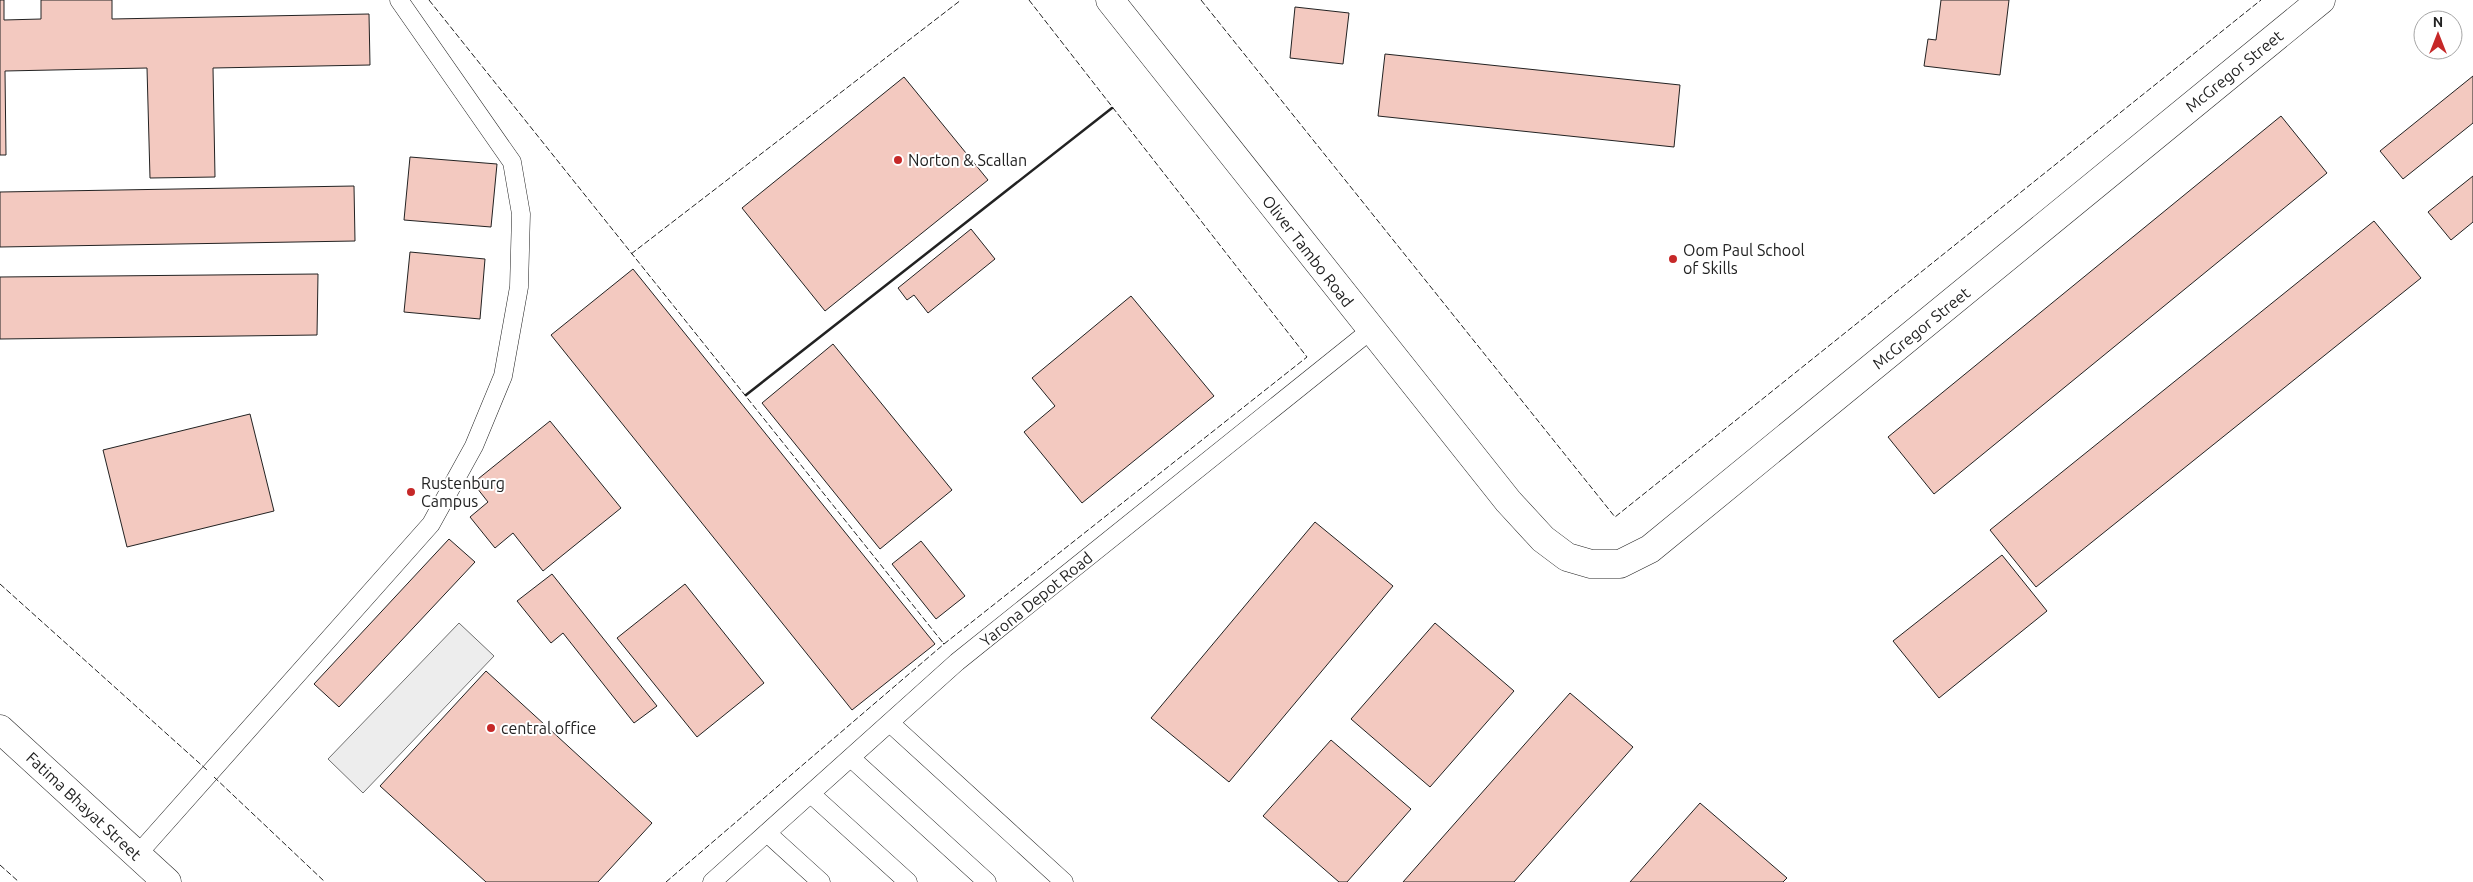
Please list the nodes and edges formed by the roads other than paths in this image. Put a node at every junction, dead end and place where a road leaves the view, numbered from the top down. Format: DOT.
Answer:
graph roads {
  1 [pos="399,0"];
  2 [pos="1110,0"];
  3 [pos="2321,0"];
  4 [pos="1371,330"];
  5 [pos="1508,501"];
  6 [pos="0,714"];
  7 [pos="890,723"];
  8 [pos="8,736"];
  9 [pos="851,758"];
  10 [pos="810,794"];
  11 [pos="767,833"];
  12 [pos="137,855"];
  13 [pos="721,879"];
  14 [pos="167,882"];
  15 [pos="821,882"];
  16 [pos="908,882"];
  17 [pos="987,882"];
  18 [pos="1064,882"];
  1 -- 12 [label="lane"];
  2 -- 4 [label="street, Oliver Tambo Road"];
  3 -- 5 [label="street, McGregor Street"];
  4 -- 5 [label="street, Oliver Tambo Road"];
  4 -- 7 [label="lane, Yarona Depot Road"];
  6 -- 8 [label="street, Fatima Bhayat Street"];
  7 -- 9 [label="lane, Yarona Depot Road"];
  7 -- 18 [label="lane"];
  8 -- 12 [label="street, Fatima Bhayat Street"];
  9 -- 10 [label="lane, Yarona Depot Road"];
  9 -- 17 [label="lane"];
  10 -- 11 [label="lane, Yarona Depot Road"];
  10 -- 16 [label="lane"];
  11 -- 13 [label="lane, Yarona Depot Road"];
  11 -- 15 [label="lane"];
  12 -- 14 [label="street, Fatima Bhayat Street"];
}
